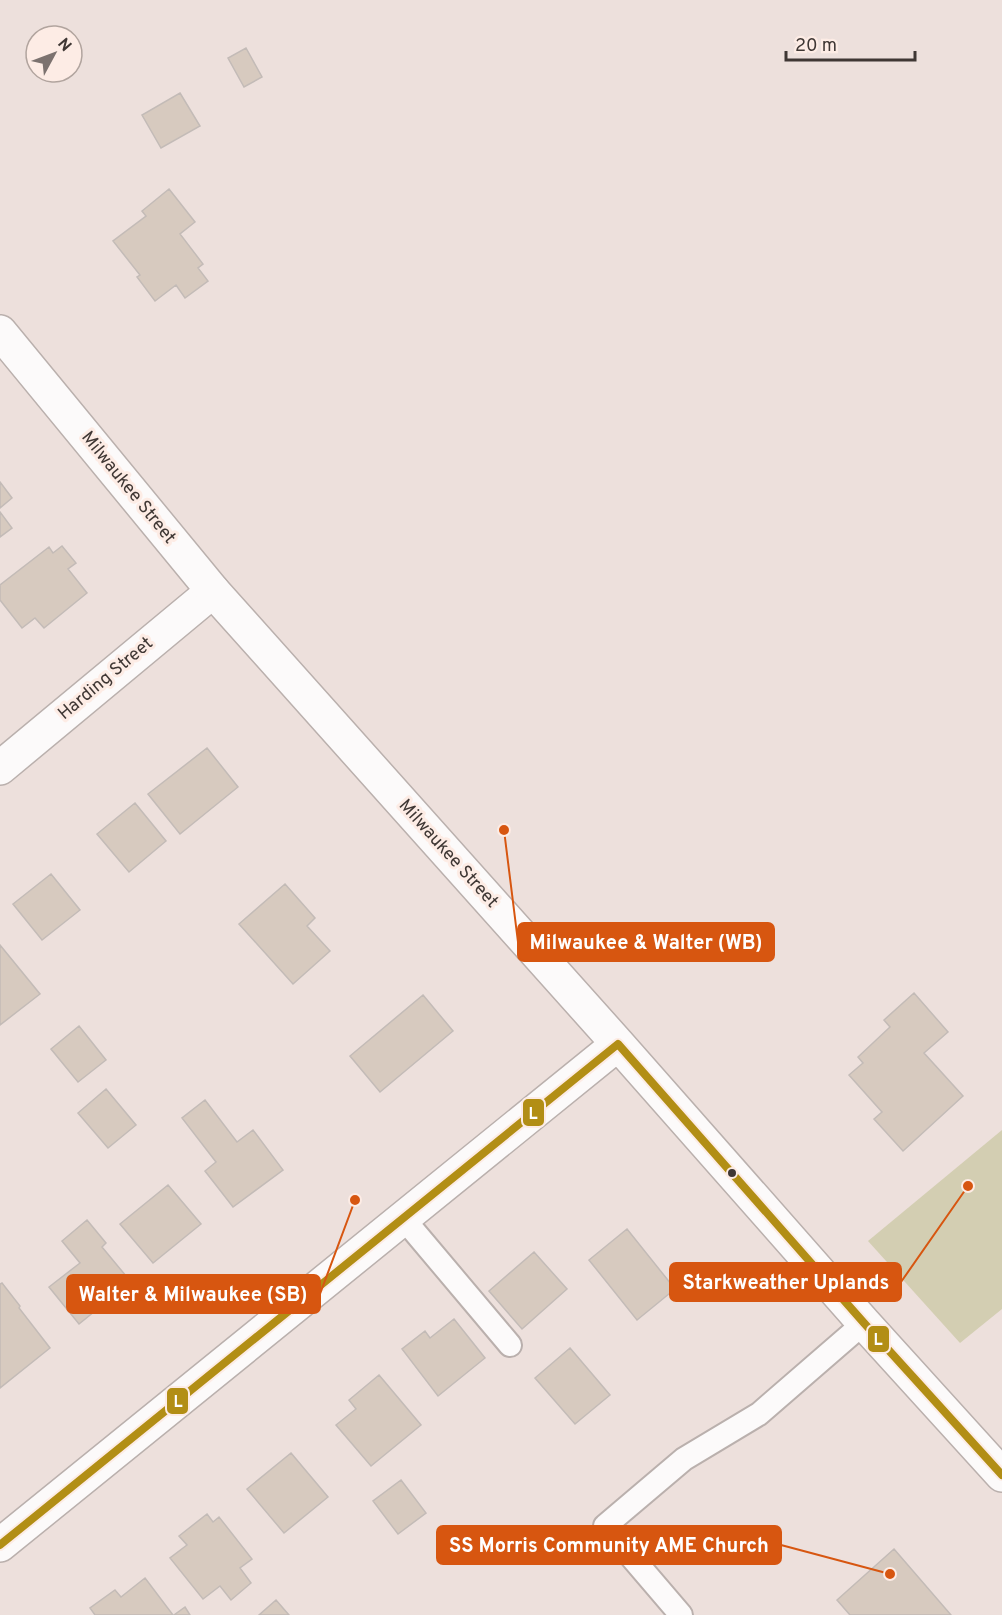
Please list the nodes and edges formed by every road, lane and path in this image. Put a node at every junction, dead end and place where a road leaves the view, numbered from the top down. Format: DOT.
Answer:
graph roads {
  1 [pos="0,332"];
  2 [pos="213,591"];
  3 [pos="0,768"];
  4 [pos="618,1044"];
  5 [pos="403,1218"];
  6 [pos="864,1323"];
  7 [pos="510,1345"];
  8 [pos="1002,1475"];
  9 [pos="0,1545"];
  10 [pos="681,1615"];
  1 -- 2 [label="street, Milwaukee Street"];
  2 -- 3 [label="street, Harding Street"];
  2 -- 4 [label="street, Milwaukee Street"];
  4 -- 5 [label="street"];
  4 -- 6 [label="street, Milwaukee Street"];
  5 -- 7 [label="lane"];
  5 -- 9 [label="street"];
  6 -- 8 [label="street, Milwaukee Street"];
  6 -- 10 [label="lane"];
}
